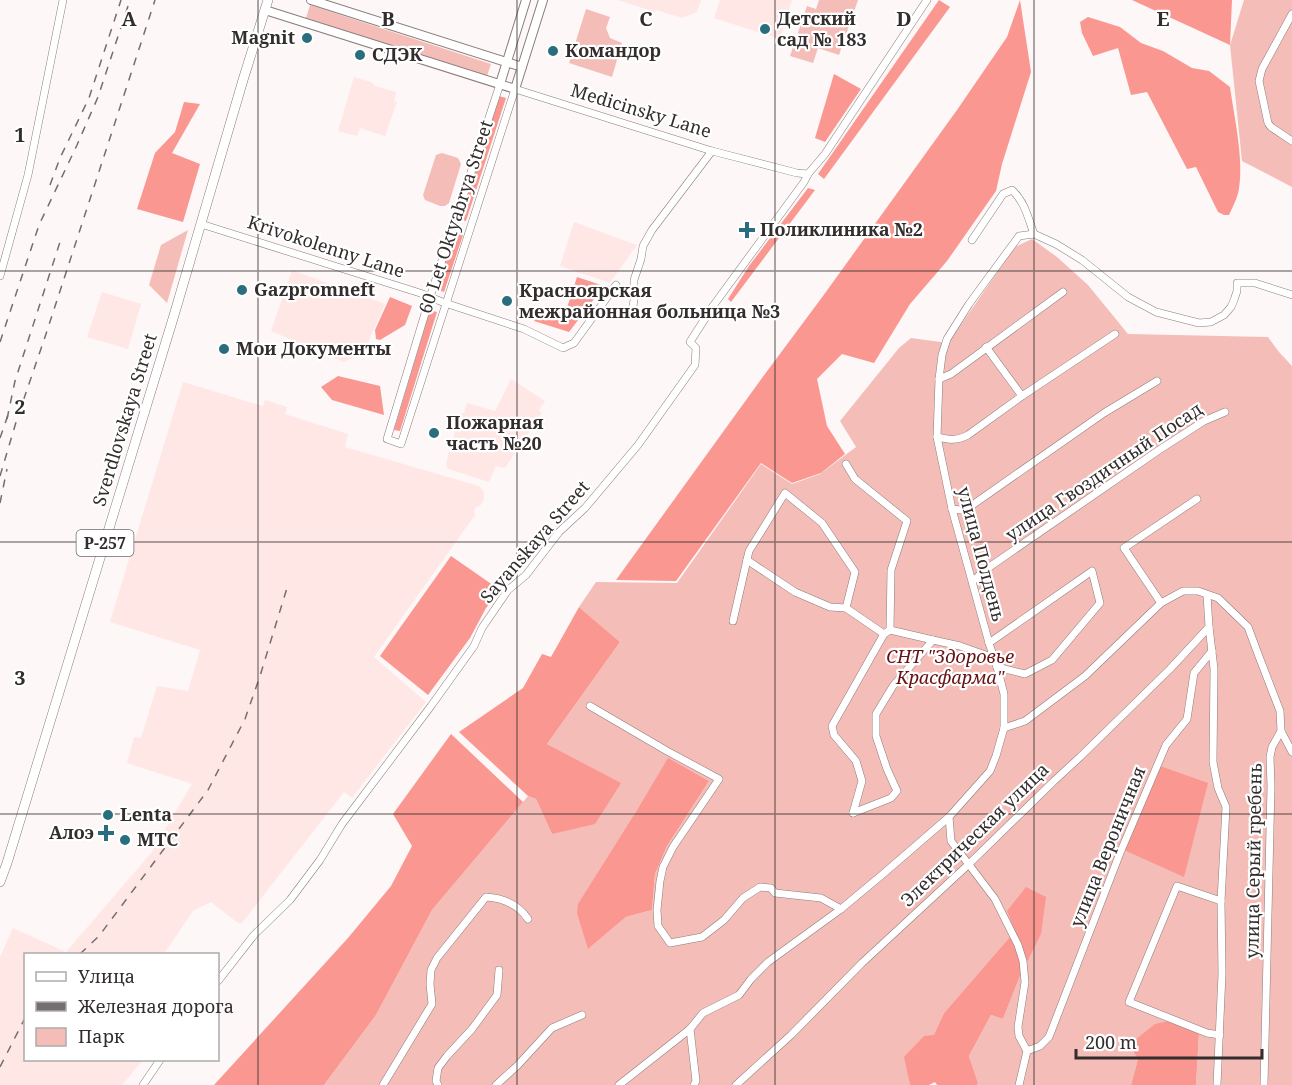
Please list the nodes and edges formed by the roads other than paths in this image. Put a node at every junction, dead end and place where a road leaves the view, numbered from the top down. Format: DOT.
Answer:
graph roads {
  1 [pos="63,0"];
  2 [pos="268,0"];
  3 [pos="311,0"];
  4 [pos="526,0"];
  5 [pos="543,0"];
  6 [pos="927,0"];
  7 [pos="265,10"];
  8 [pos="1292,14"];
  9 [pos="507,61"];
  10 [pos="522,67"];
  11 [pos="500,84"];
  12 [pos="515,89"];
  13 [pos="1291,139"];
  14 [pos="712,151"];
  15 [pos="808,174"];
  16 [pos="455,223"];
  17 [pos="201,224"];
  18 [pos="471,227"];
  19 [pos="1034,234"];
  20 [pos="972,240"];
  21 [pos="0,276"];
  22 [pos="616,285"];
  23 [pos="1063,292"];
  24 [pos="1292,294"];
  25 [pos="430,297"];
  26 [pos="445,303"];
  27 [pos="632,312"];
  28 [pos="1115,334"];
  29 [pos="986,347"];
  30 [pos="939,379"];
  31 [pos="1157,381"];
  32 [pos="1022,396"];
  33 [pos="1226,412"];
  34 [pos="937,437"];
  35 [pos="846,464"];
  36 [pos="1197,499"];
  37 [pos="952,509"];
  38 [pos="747,560"];
  39 [pos="973,581"];
  40 [pos="1207,595"];
  41 [pos="1161,603"];
  42 [pos="846,608"];
  43 [pos="733,621"];
  44 [pos="1209,627"];
  45 [pos="887,632"];
  46 [pos="933,640"];
  47 [pos="989,643"];
  48 [pos="1212,651"];
  49 [pos="994,658"];
  50 [pos="997,667"];
  51 [pos="590,706"];
  52 [pos="1004,728"];
  53 [pos="1281,731"];
  54 [pos="1292,752"];
  55 [pos="949,817"];
  56 [pos="969,864"];
  57 [pos="0,882"];
  58 [pos="1221,901"];
  59 [pos="841,909"];
  60 [pos="528,919"];
  61 [pos="499,970"];
  62 [pos="219,980"];
  63 [pos="582,1015"];
  64 [pos="690,1029"];
  65 [pos="1220,1035"];
  66 [pos="1027,1051"];
  67 [pos="159,1061"];
  68 [pos="696,1083"];
  69 [pos="143,1085"];
  70 [pos="383,1085"];
  71 [pos="438,1085"];
  72 [pos="496,1085"];
  73 [pos="619,1085"];
  74 [pos="736,1085"];
  75 [pos="1019,1085"];
  76 [pos="1217,1085"];
  77 [pos="1264,1085"];
  1 -- 21 [label="street"];
  2 -- 7 [label="highway, Sverdlovskaya Street / Р-257"];
  3 -- 9 [label="main road"];
  4 -- 9 [label="main road, 60 Let Oktyabrya Street"];
  5 -- 10 [label="main road, 60 Let Oktyabrya Street"];
  6 -- 15 [label="street"];
  7 -- 11 [label="main road, Medicinsky Lane"];
  7 -- 17 [label="highway, Sverdlovskaya Street / Р-257"];
  8 -- 13 [label="street"];
  9 -- 10 [label="main road"];
  9 -- 11 [label="main road, 60 Let Oktyabrya Street"];
  10 -- 12 [label="main road, 60 Let Oktyabrya Street"];
  11 -- 12 [label="main road, Medicinsky Lane"];
  11 -- 16 [label="street, 60 Let Oktyabrya Street"];
  12 -- 14 [label="street, Medicinsky Lane"];
  12 -- 18 [label="street, 60 Let Oktyabrya Street"];
  14 -- 15 [label="street, Medicinsky Lane"];
  14 -- 27 [label="street"];
  15 -- 62 [label="street, Sayanskaya Street"];
  16 -- 18 [label="street"];
  16 -- 25 [label="street, 60 Let Oktyabrya Street"];
  17 -- 25 [label="street, Krivokolenny Lane"];
  17 -- 57 [label="highway, Sverdlovskaya Street / Р-257"];
  18 -- 26 [label="street, 60 Let Oktyabrya Street"];
  19 -- 20 [label="street"];
  19 -- 24 [label="street"];
  19 -- 30 [label="street, улица Полдень"];
  22 -- 26 [label="street, Krivokolenny Lane"];
  23 -- 29 [label="street"];
  25 -- 26 [label="street, Krivokolenny Lane"];
  25 -- 26 [label="street, 60 Let Oktyabrya Street"];
  28 -- 32 [label="street"];
  29 -- 30 [label="street"];
  29 -- 32 [label="street"];
  30 -- 34 [label="street, улица Полдень"];
  31 -- 37 [label="street"];
  32 -- 34 [label="street"];
  33 -- 39 [label="street, улица Гвоздичный Посад"];
  34 -- 37 [label="street, улица Полдень"];
  35 -- 45 [label="street"];
  36 -- 41 [label="street"];
  37 -- 39 [label="street, улица Полдень"];
  38 -- 42 [label="street"];
  38 -- 42 [label="street"];
  38 -- 43 [label="street"];
  39 -- 47 [label="street, улица Полдень"];
  40 -- 41 [label="street"];
  40 -- 44 [label="street"];
  40 -- 53 [label="street"];
  41 -- 52 [label="street"];
  42 -- 45 [label="street"];
  44 -- 48 [label="street"];
  44 -- 56 [label="street, Электрическая улица"];
  45 -- 46 [label="street"];
  45 -- 46 [label="street"];
  46 -- 49 [label="street"];
  47 -- 49 [label="street, улица Полдень"];
  47 -- 50 [label="street"];
  48 -- 58 [label="street"];
  48 -- 66 [label="street, улица Вероничная"];
  49 -- 50 [label="street, улица Полдень"];
  50 -- 52 [label="street, улица Полдень"];
  51 -- 59 [label="street"];
  52 -- 55 [label="street, улица Полдень"];
  53 -- 54 [label="street"];
  53 -- 77 [label="street, улица Серый гребень"];
  55 -- 56 [label="street"];
  55 -- 59 [label="street, улица Полдень"];
  56 -- 66 [label="street"];
  56 -- 74 [label="street, Электрическая улица"];
  58 -- 65 [label="street"];
  58 -- 65 [label="street"];
  59 -- 64 [label="street, улица Полдень"];
  60 -- 70 [label="street"];
  61 -- 71 [label="street"];
  63 -- 72 [label="street"];
  64 -- 68 [label="street"];
  64 -- 73 [label="street, улица Полдень"];
  65 -- 76 [label="street"];
  66 -- 75 [label="street"];
  67 -- 69 [label="street"];
}
